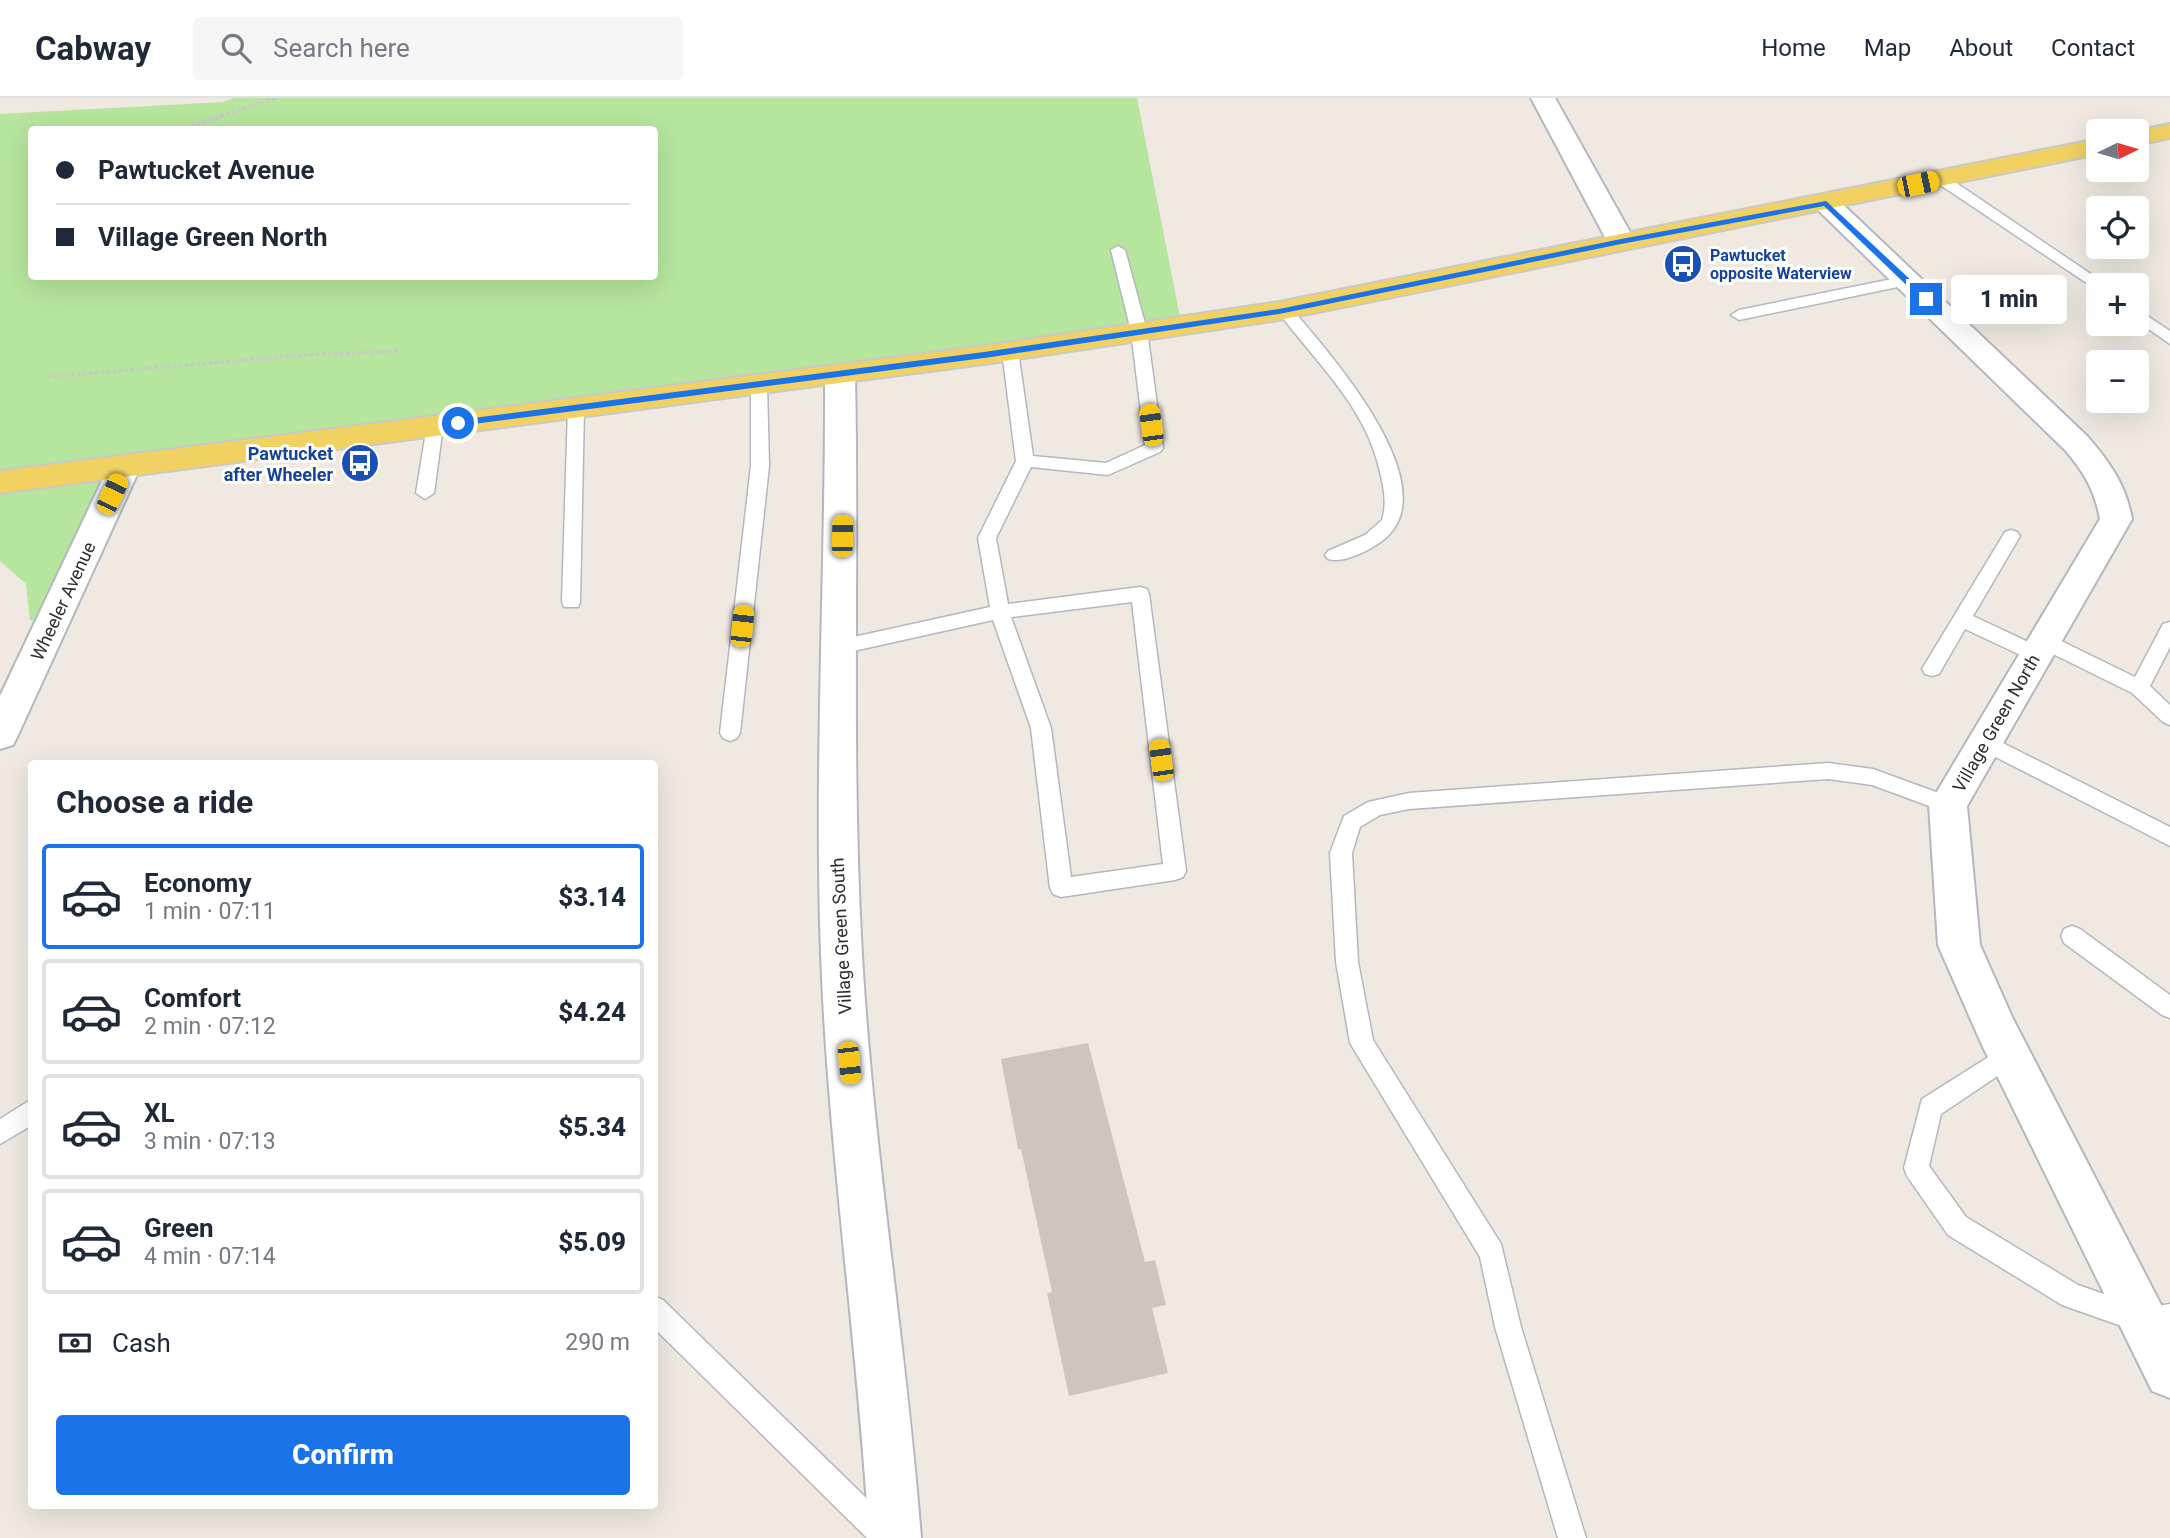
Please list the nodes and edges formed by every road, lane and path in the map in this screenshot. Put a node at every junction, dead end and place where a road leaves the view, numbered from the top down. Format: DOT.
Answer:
graph roads {
  1 [pos="275,98"];
  2 [pos="1543,98"];
  3 [pos="192,126"];
  4 [pos="2170,131"];
  5 [pos="2149,135"];
  6 [pos="2086,149"];
  7 [pos="1941,179"];
  8 [pos="1826,203"];
  9 [pos="1621,242"];
  10 [pos="1118,250"];
  11 [pos="2086,276"];
  12 [pos="1907,281"];
  13 [pos="1285,310"];
  14 [pos="1739,315"];
  15 [pos="2149,323"];
  16 [pos="1139,331"];
  17 [pos="2170,339"];
  18 [pos="397,351"];
  19 [pos="1010,351"];
  20 [pos="840,374"];
  21 [pos="47,377"];
  22 [pos="759,384"];
  23 [pos="576,408"];
  24 [pos="435,426"];
  25 [pos="1025,461"];
  26 [pos="125,466"];
  27 [pos="0,482"];
  28 [pos="425,494"];
  29 [pos="2011,536"];
  30 [pos="1334,555"];
  31 [pos="572,602"];
  32 [pos="1000,612"];
  33 [pos="1961,620"];
  34 [pos="2170,629"];
  35 [pos="840,647"];
  36 [pos="2040,647"];
  37 [pos="1932,669"];
  38 [pos="2139,688"];
  39 [pos="2170,717"];
  40 [pos="730,733"];
  41 [pos="0,735"];
  42 [pos="1985,742"];
  43 [pos="1948,805"];
  44 [pos="2170,837"];
  45 [pos="2072,936"];
  46 [pos="2170,1008"];
  47 [pos="2009,1055"];
  48 [pos="28,1113"];
  49 [pos="0,1133"];
  50 [pos="658,1313"];
  51 [pos="2157,1319"];
  52 [pos="2170,1373"];
  53 [pos="887,1538"];
  54 [pos="895,1538"];
  55 [pos="1573,1538"];
  1 -- 3 [label="path"];
  2 -- 9 [label="street"];
  4 -- 5 [label="main road"];
  6 -- 7 [label="main road"];
  7 -- 8 [label="main road"];
  7 -- 11 [label="lane"];
  8 -- 9 [label="main road"];
  8 -- 12 [label="street, Village Green North"];
  9 -- 13 [label="main road"];
  10 -- 16 [label="lane"];
  12 -- 14 [label="lane"];
  12 -- 36 [label="street, Village Green North"];
  13 -- 16 [label="main road"];
  13 -- 30 [label="lane"];
  15 -- 17 [label="lane"];
  16 -- 19 [label="main road"];
  16 -- 25 [label="lane"];
  18 -- 21 [label="path"];
  19 -- 20 [label="main road"];
  19 -- 25 [label="lane"];
  20 -- 22 [label="main road"];
  20 -- 35 [label="street, Village Green South"];
  22 -- 23 [label="main road"];
  22 -- 40 [label="lane"];
  23 -- 24 [label="main road"];
  23 -- 31 [label="lane"];
  24 -- 26 [label="main road"];
  24 -- 28 [label="lane"];
  25 -- 32 [label="lane"];
  26 -- 27 [label="main road"];
  26 -- 41 [label="street, Wheeler Avenue"];
  29 -- 33 [label="lane"];
  32 -- 32 [label="lane"];
  32 -- 35 [label="lane"];
  33 -- 36 [label="lane"];
  33 -- 37 [label="lane"];
  34 -- 38 [label="lane"];
  35 -- 54 [label="street, Village Green South"];
  36 -- 38 [label="lane"];
  36 -- 42 [label="street, Village Green North"];
  38 -- 39 [label="lane"];
  42 -- 43 [label="street, Village Green North"];
  42 -- 44 [label="lane"];
  43 -- 47 [label="street, Village Green North"];
  43 -- 55 [label="lane"];
  45 -- 46 [label="lane"];
  47 -- 51 [label="street, Village Green North"];
  47 -- 51 [label="lane"];
  48 -- 49 [label="lane"];
  50 -- 53 [label="lane"];
  51 -- 52 [label="street, Village Green North"];
}
